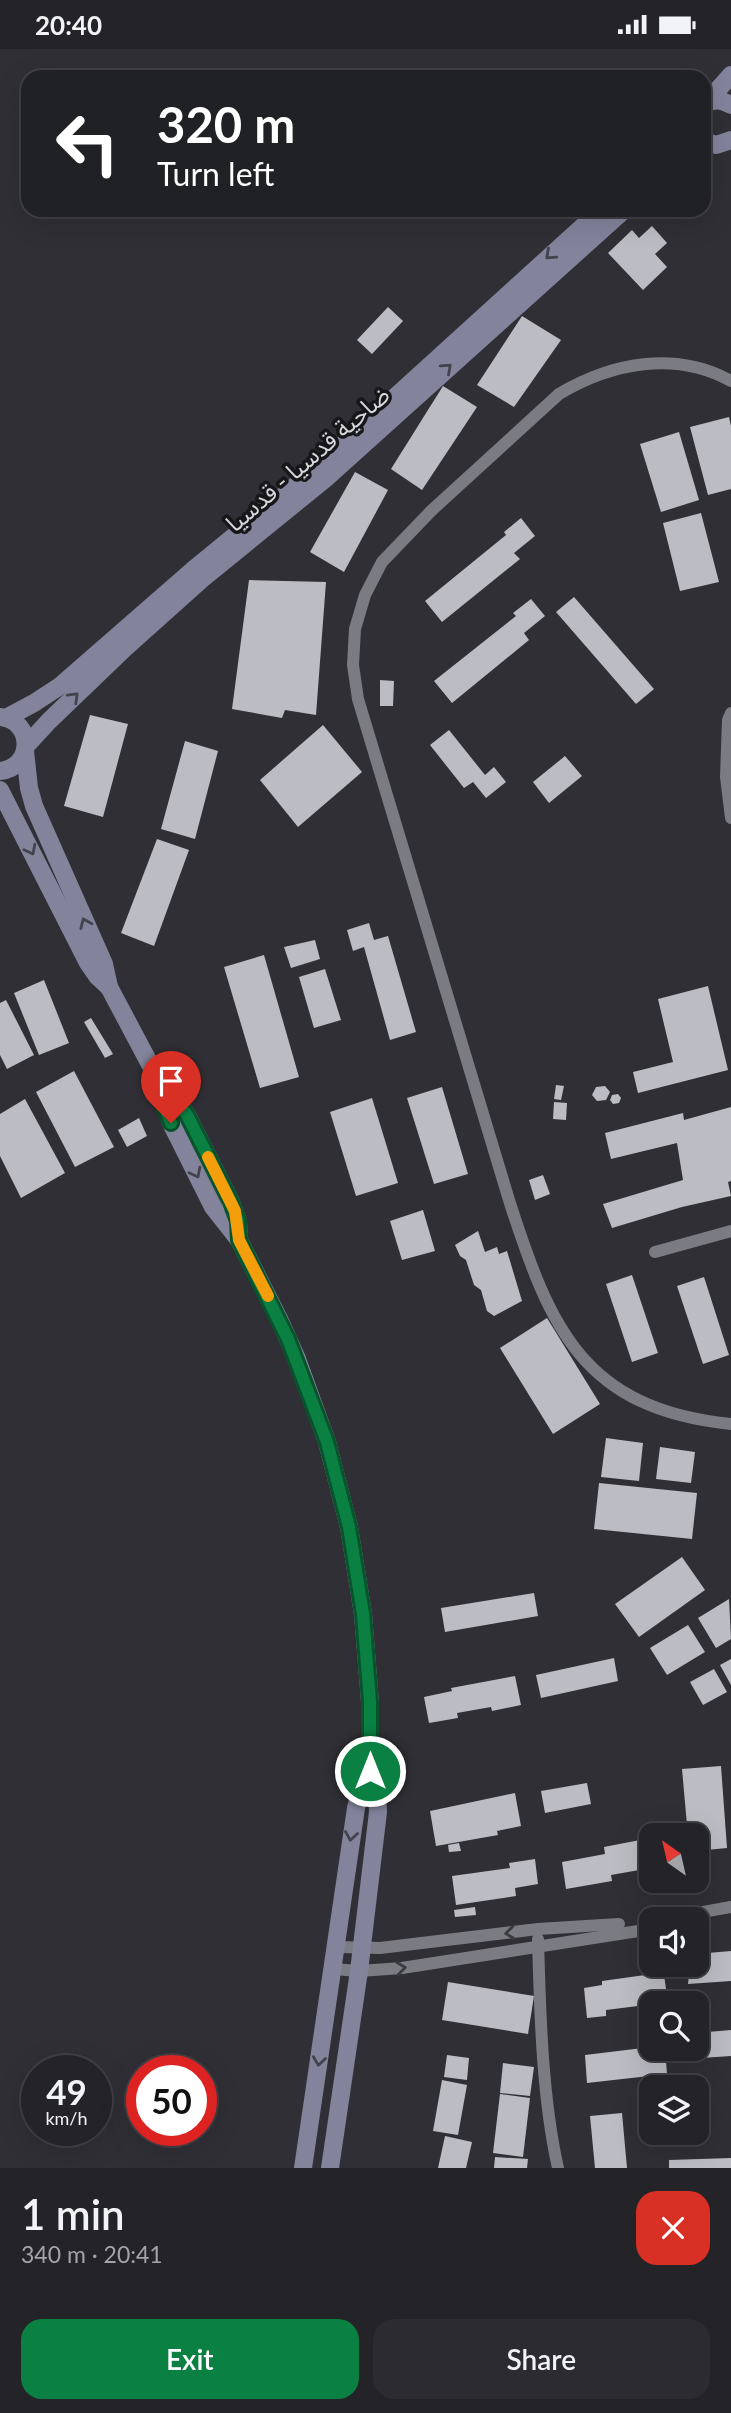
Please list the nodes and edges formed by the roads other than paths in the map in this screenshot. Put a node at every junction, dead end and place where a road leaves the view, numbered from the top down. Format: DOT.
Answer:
graph roads {
  1 [pos="731,75"];
  2 [pos="711,97"];
  3 [pos="711,103"];
  4 [pos="731,105"];
  5 [pos="593,217"];
  6 [pos="616,217"];
  7 [pos="731,381"];
  8 [pos="731,713"];
  9 [pos="3,717"];
  10 [pos="26,748"];
  11 [pos="0,771"];
  12 [pos="0,790"];
  13 [pos="731,818"];
  14 [pos="109,987"];
  15 [pos="731,1231"];
  16 [pos="655,1252"];
  17 [pos="731,1423"];
  18 [pos="370,1771"];
  19 [pos="731,1907"];
  20 [pos="340,1912"];
  21 [pos="709,1912"];
  22 [pos="365,1913"];
  23 [pos="731,1915"];
  24 [pos="709,1919"];
  25 [pos="639,1922"];
  26 [pos="538,1929"];
  27 [pos="639,1931"];
  28 [pos="336,1947"];
  29 [pos="538,1947"];
  30 [pos="362,1949"];
  31 [pos="333,1969"];
  32 [pos="359,1971"];
  33 [pos="327,2004"];
  34 [pos="354,2007"];
  35 [pos="303,2168"];
  36 [pos="330,2168"];
  37 [pos="558,2168"];
  1 -- 2 [label="main road"];
  3 -- 4 [label="main road"];
  5 -- 9 [label="main road, ضاحية قدسيا - قدسيا, one-way"];
  10 -- 6 [label="main road, ضاحية قدسيا - قدسيا, one-way"];
  7 -- 17 [label="street"];
  8 -- 13 [label="street"];
  9 -- 10 [label="main road"];
  10 -- 11 [label="main road, ضاحية قدسيا - قدسيا"];
  14 -- 10 [label="main road, one-way"];
  12 -- 14 [label="main road, one-way"];
  14 -- 18 [label="main road"];
  15 -- 16 [label="street"];
  18 -- 20 [label="main road, one-way"];
  18 -- 22 [label="main road"];
  19 -- 21 [label="street"];
  20 -- 22 [label="main road"];
  20 -- 28 [label="main road"];
  22 -- 30 [label="main road"];
  23 -- 24 [label="street"];
  25 -- 26 [label="street"];
  26 -- 29 [label="street"];
  26 -- 30 [label="street, one-way"];
  27 -- 29 [label="street"];
  28 -- 30 [label="street"];
  28 -- 31 [label="main road"];
  32 -- 29 [label="street, one-way"];
  29 -- 37 [label="street"];
  30 -- 32 [label="main road"];
  31 -- 32 [label="street"];
  31 -- 33 [label="main road"];
  32 -- 34 [label="main road"];
  33 -- 34 [label="main road"];
  33 -- 35 [label="main road, one-way"];
  34 -- 36 [label="main road"];
}
